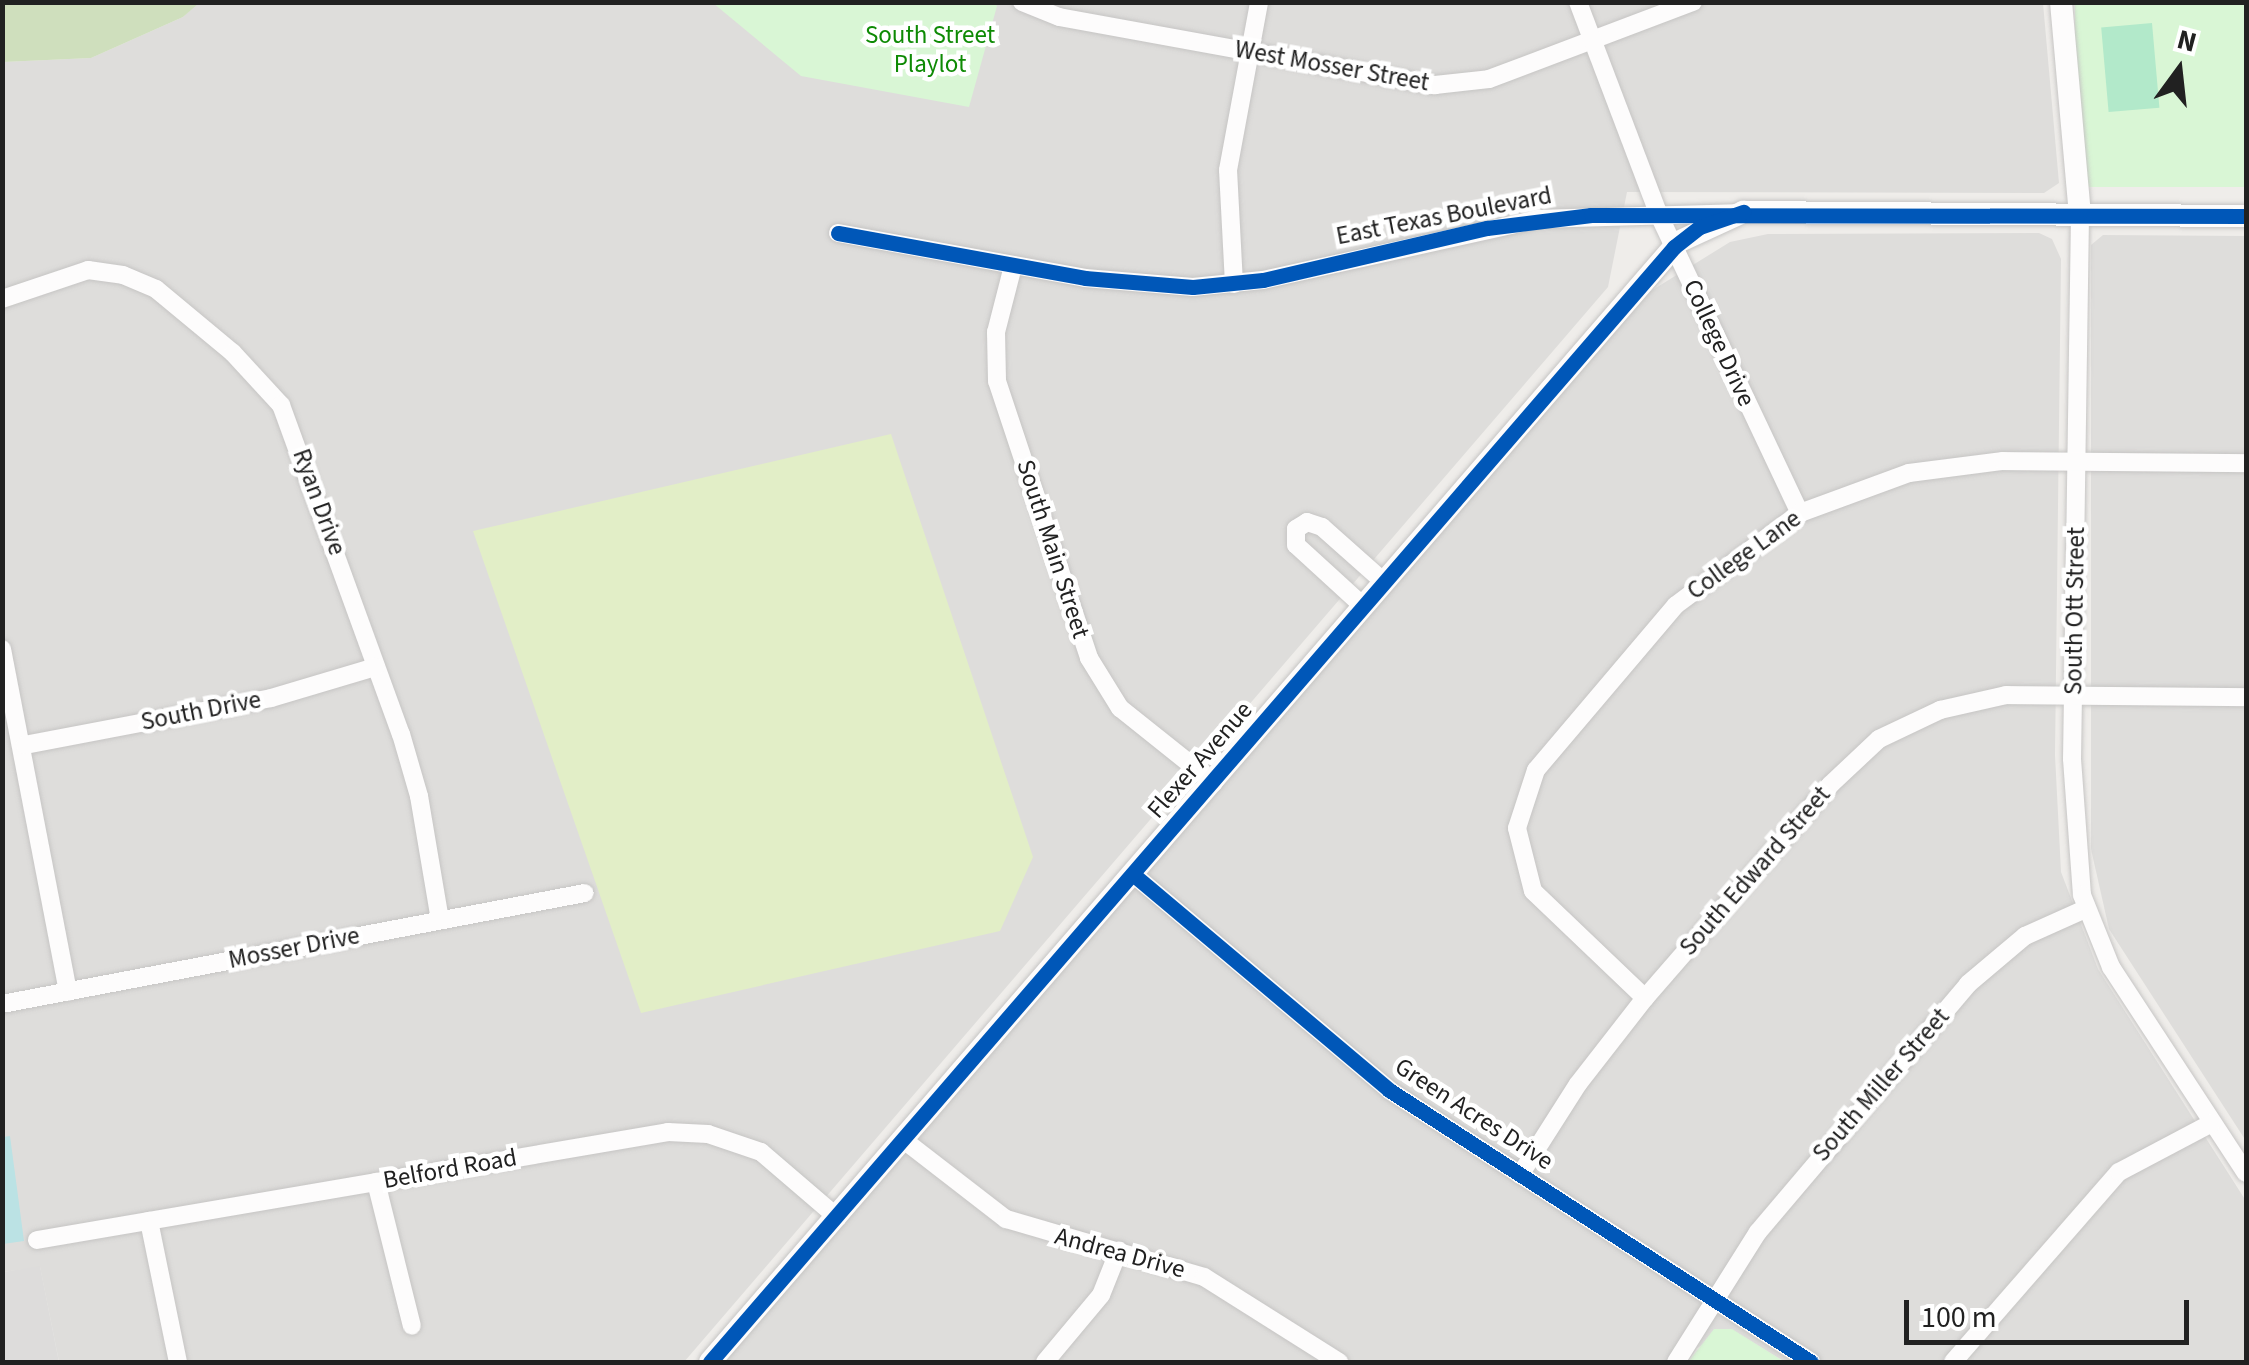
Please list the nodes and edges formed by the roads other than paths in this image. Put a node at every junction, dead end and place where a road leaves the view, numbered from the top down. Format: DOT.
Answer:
graph roads {
  1 [pos="1022,2"];
  2 [pos="1259,2"];
  3 [pos="1578,2"];
  4 [pos="1693,2"];
  5 [pos="2060,2"];
  6 [pos="1590,42"];
  7 [pos="1250,52"];
  8 [pos="1743,212"];
  9 [pos="1658,213"];
  10 [pos="2080,215"];
  11 [pos="2246,216"];
  12 [pos="838,233"];
  13 [pos="1674,246"];
  14 [pos="1012,266"];
  15 [pos="1234,284"];
  16 [pos="2,299"];
  17 [pos="2076,460"];
  18 [pos="2246,463"];
  19 [pos="1800,514"];
  20 [pos="1386,583"];
  21 [pos="1364,607"];
  22 [pos="2,649"];
  23 [pos="375,667"];
  24 [pos="2074,694"];
  25 [pos="2246,697"];
  26 [pos="25,745"];
  27 [pos="1214,784"];
  28 [pos="1134,875"];
  29 [pos="585,893"];
  30 [pos="2085,909"];
  31 [pos="440,920"];
  32 [pos="68,992"];
  33 [pos="1645,998"];
  34 [pos="2,1004"];
  35 [pos="2212,1123"];
  36 [pos="905,1140"];
  37 [pos="2246,1172"];
  38 [pos="1520,1175"];
  39 [pos="376,1182"];
  40 [pos="838,1218"];
  41 [pos="149,1221"];
  42 [pos="37,1240"];
  43 [pos="1119,1250"];
  44 [pos="1715,1302"];
  45 [pos="412,1326"];
  46 [pos="178,1362"];
  47 [pos="710,1362"];
  48 [pos="1046,1362"];
  49 [pos="1339,1362"];
  50 [pos="1676,1362"];
  51 [pos="1811,1362"];
  52 [pos="1953,1362"];
  1 -- 7 [label="street, West Mosser Street"];
  2 -- 7 [label="street"];
  3 -- 6 [label="street, College Drive"];
  4 -- 6 [label="street, West Mosser Street"];
  5 -- 10 [label="street, South Ott Street"];
  6 -- 7 [label="street, West Mosser Street"];
  6 -- 9 [label="street, College Drive"];
  7 -- 15 [label="street"];
  8 -- 9 [label="street, East Texas Boulevard"];
  8 -- 10 [label="street, East Texas Boulevard"];
  8 -- 13 [label="street, Flexer Avenue"];
  9 -- 13 [label="street, College Drive"];
  9 -- 15 [label="street, East Texas Boulevard"];
  10 -- 11 [label="street, East Texas Boulevard"];
  10 -- 17 [label="street, South Ott Street"];
  12 -- 14 [label="street, East Texas Boulevard"];
  13 -- 19 [label="street, College Drive"];
  13 -- 20 [label="street, Flexer Avenue"];
  14 -- 15 [label="street, East Texas Boulevard"];
  14 -- 27 [label="street, South Main Street"];
  16 -- 23 [label="street, Ryan Drive"];
  17 -- 18 [label="street, College Lane"];
  17 -- 19 [label="street, College Lane"];
  17 -- 24 [label="street, South Ott Street"];
  19 -- 33 [label="street, College Lane"];
  20 -- 21 [label="street, Flexer Avenue"];
  20 -- 21 [label="street"];
  21 -- 27 [label="street, Flexer Avenue"];
  22 -- 26 [label="street"];
  23 -- 26 [label="street, South Drive"];
  23 -- 31 [label="street, Ryan Drive"];
  24 -- 25 [label="street, South Edward Street"];
  24 -- 30 [label="street, South Ott Street"];
  24 -- 33 [label="street, South Edward Street"];
  26 -- 32 [label="street"];
  27 -- 28 [label="street, Flexer Avenue"];
  28 -- 36 [label="street, Flexer Avenue"];
  28 -- 38 [label="street, Green Acres Drive"];
  29 -- 31 [label="street, Mosser Drive"];
  30 -- 35 [label="street, South Ott Street"];
  30 -- 44 [label="street, South Miller Street"];
  31 -- 32 [label="street, Mosser Drive"];
  32 -- 34 [label="street, Mosser Drive"];
  33 -- 38 [label="street, South Edward Street"];
  35 -- 37 [label="street, South Ott Street"];
  35 -- 52 [label="street"];
  36 -- 40 [label="street, Flexer Avenue"];
  36 -- 43 [label="street, Andrea Drive"];
  38 -- 44 [label="street, Green Acres Drive"];
  39 -- 40 [label="street, Belford Road"];
  39 -- 41 [label="street, Belford Road"];
  39 -- 45 [label="street"];
  40 -- 47 [label="street, Flexer Avenue"];
  41 -- 42 [label="street, Belford Road"];
  41 -- 46 [label="street"];
  43 -- 48 [label="street"];
  43 -- 49 [label="street, Andrea Drive"];
  44 -- 50 [label="street, South Miller Street"];
  44 -- 51 [label="street, Green Acres Drive"];
}
